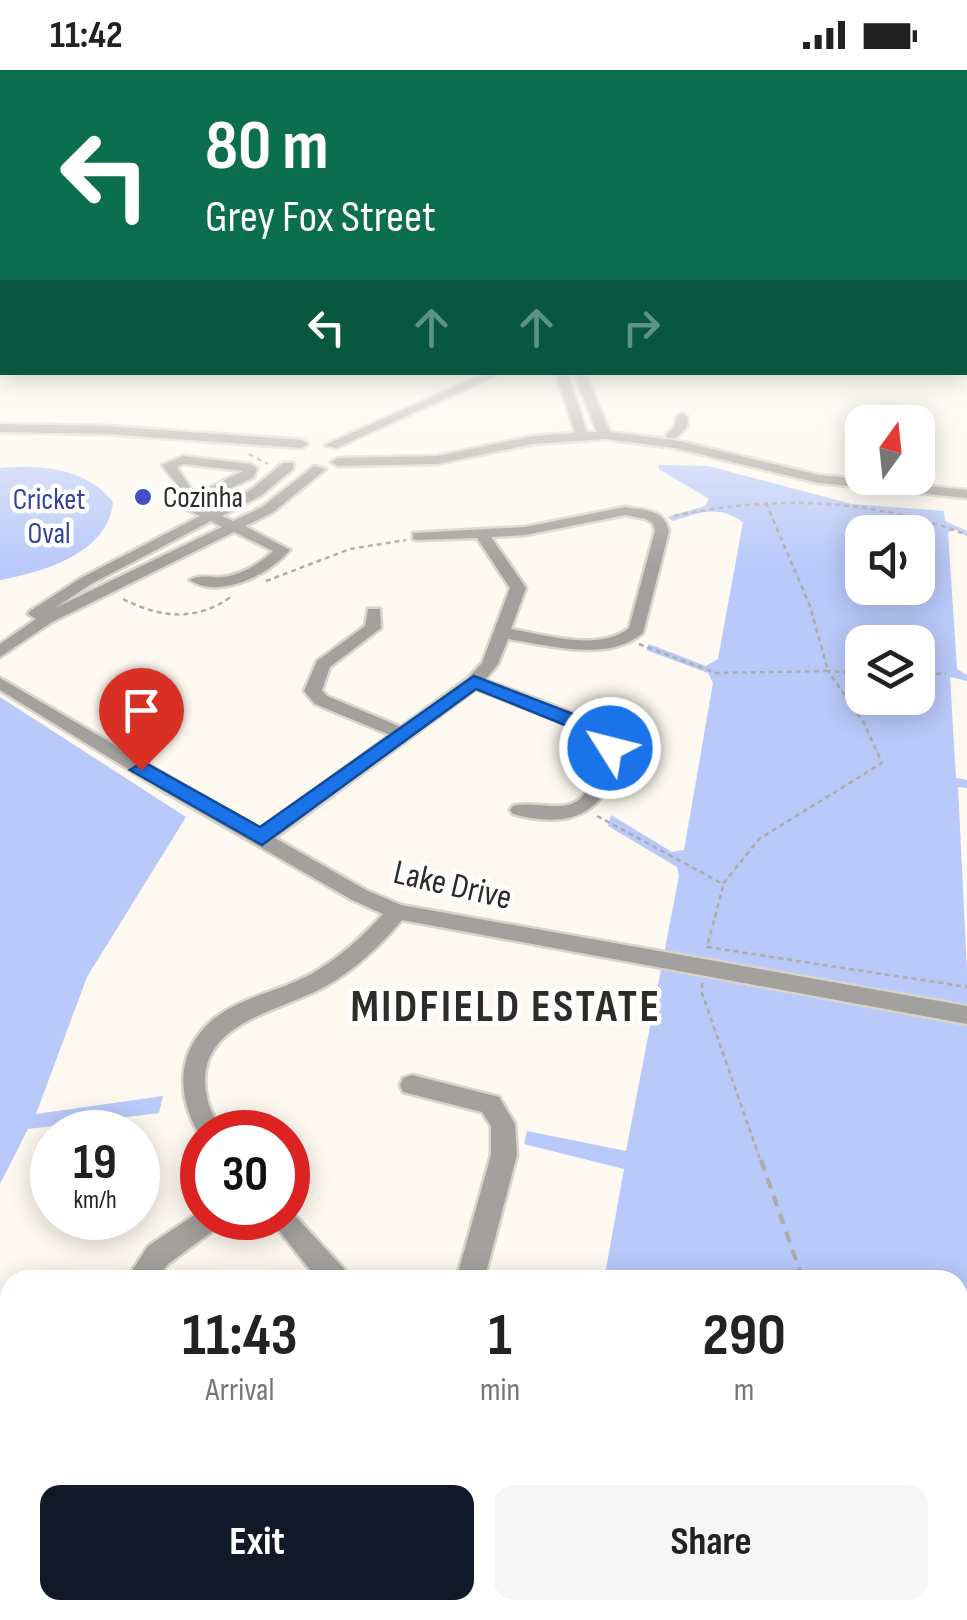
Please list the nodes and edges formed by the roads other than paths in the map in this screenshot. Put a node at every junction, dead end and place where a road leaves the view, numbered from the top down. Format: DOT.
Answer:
graph roads {
  1 [pos="375,421"];
  2 [pos="577,421"];
  3 [pos="600,421"];
  4 [pos="682,421"];
  5 [pos="0,431"];
  6 [pos="580,431"];
  7 [pos="604,431"];
  8 [pos="672,435"];
  9 [pos="302,444"];
  10 [pos="337,453"];
  11 [pos="283,466"];
  12 [pos="319,469"];
  13 [pos="838,482"];
  14 [pos="967,494"];
  15 [pos="189,496"];
  16 [pos="207,517"];
  17 [pos="232,528"];
  18 [pos="481,533"];
  19 [pos="418,536"];
  20 [pos="198,580"];
  21 [pos="374,612"];
  22 [pos="503,633"];
  23 [pos="0,636"];
  24 [pos="0,654"];
  25 [pos="474,682"];
  26 [pos="0,683"];
  27 [pos="402,734"];
  28 [pos="520,810"];
  29 [pos="262,838"];
  30 [pos="397,912"];
  31 [pos="967,1012"];
  32 [pos="412,1085"];
  33 [pos="198,1110"];
  34 [pos="180,1239"];
  35 [pos="301,1240"];
  36 [pos="147,1270"];
  37 [pos="327,1270"];
  38 [pos="473,1270"];
  1 -- 10 [label="street"];
  2 -- 6 [label="street"];
  3 -- 7 [label="street"];
  4 -- 8 [label="street"];
  5 -- 9 [label="street"];
  5 -- 11 [label="street"];
  6 -- 7 [label="street"];
  6 -- 10 [label="street"];
  7 -- 8 [label="street"];
  7 -- 13 [label="street"];
  8 -- 13 [label="street"];
  9 -- 10 [label="street"];
  9 -- 11 [label="street"];
  10 -- 12 [label="street"];
  11 -- 12 [label="street"];
  11 -- 16 [label="street"];
  12 -- 17 [label="street"];
  13 -- 14 [label="street"];
  15 -- 15 [label="street"];
  15 -- 16 [label="street"];
  16 -- 17 [label="street"];
  16 -- 23 [label="street"];
  17 -- 20 [label="street"];
  17 -- 24 [label="street"];
  18 -- 19 [label="street"];
  18 -- 22 [label="street"];
  18 -- 22 [label="street"];
  21 -- 27 [label="street"];
  22 -- 25 [label="street"];
  25 -- 27 [label="street"];
  25 -- 28 [label="street"];
  26 -- 29 [label="street, Lake Drive"];
  27 -- 29 [label="street"];
  29 -- 30 [label="street, Lake Drive"];
  30 -- 31 [label="street, Lake Drive"];
  30 -- 33 [label="street"];
  32 -- 38 [label="street"];
  34 -- 36 [label="street"];
  35 -- 37 [label="street"];
}
